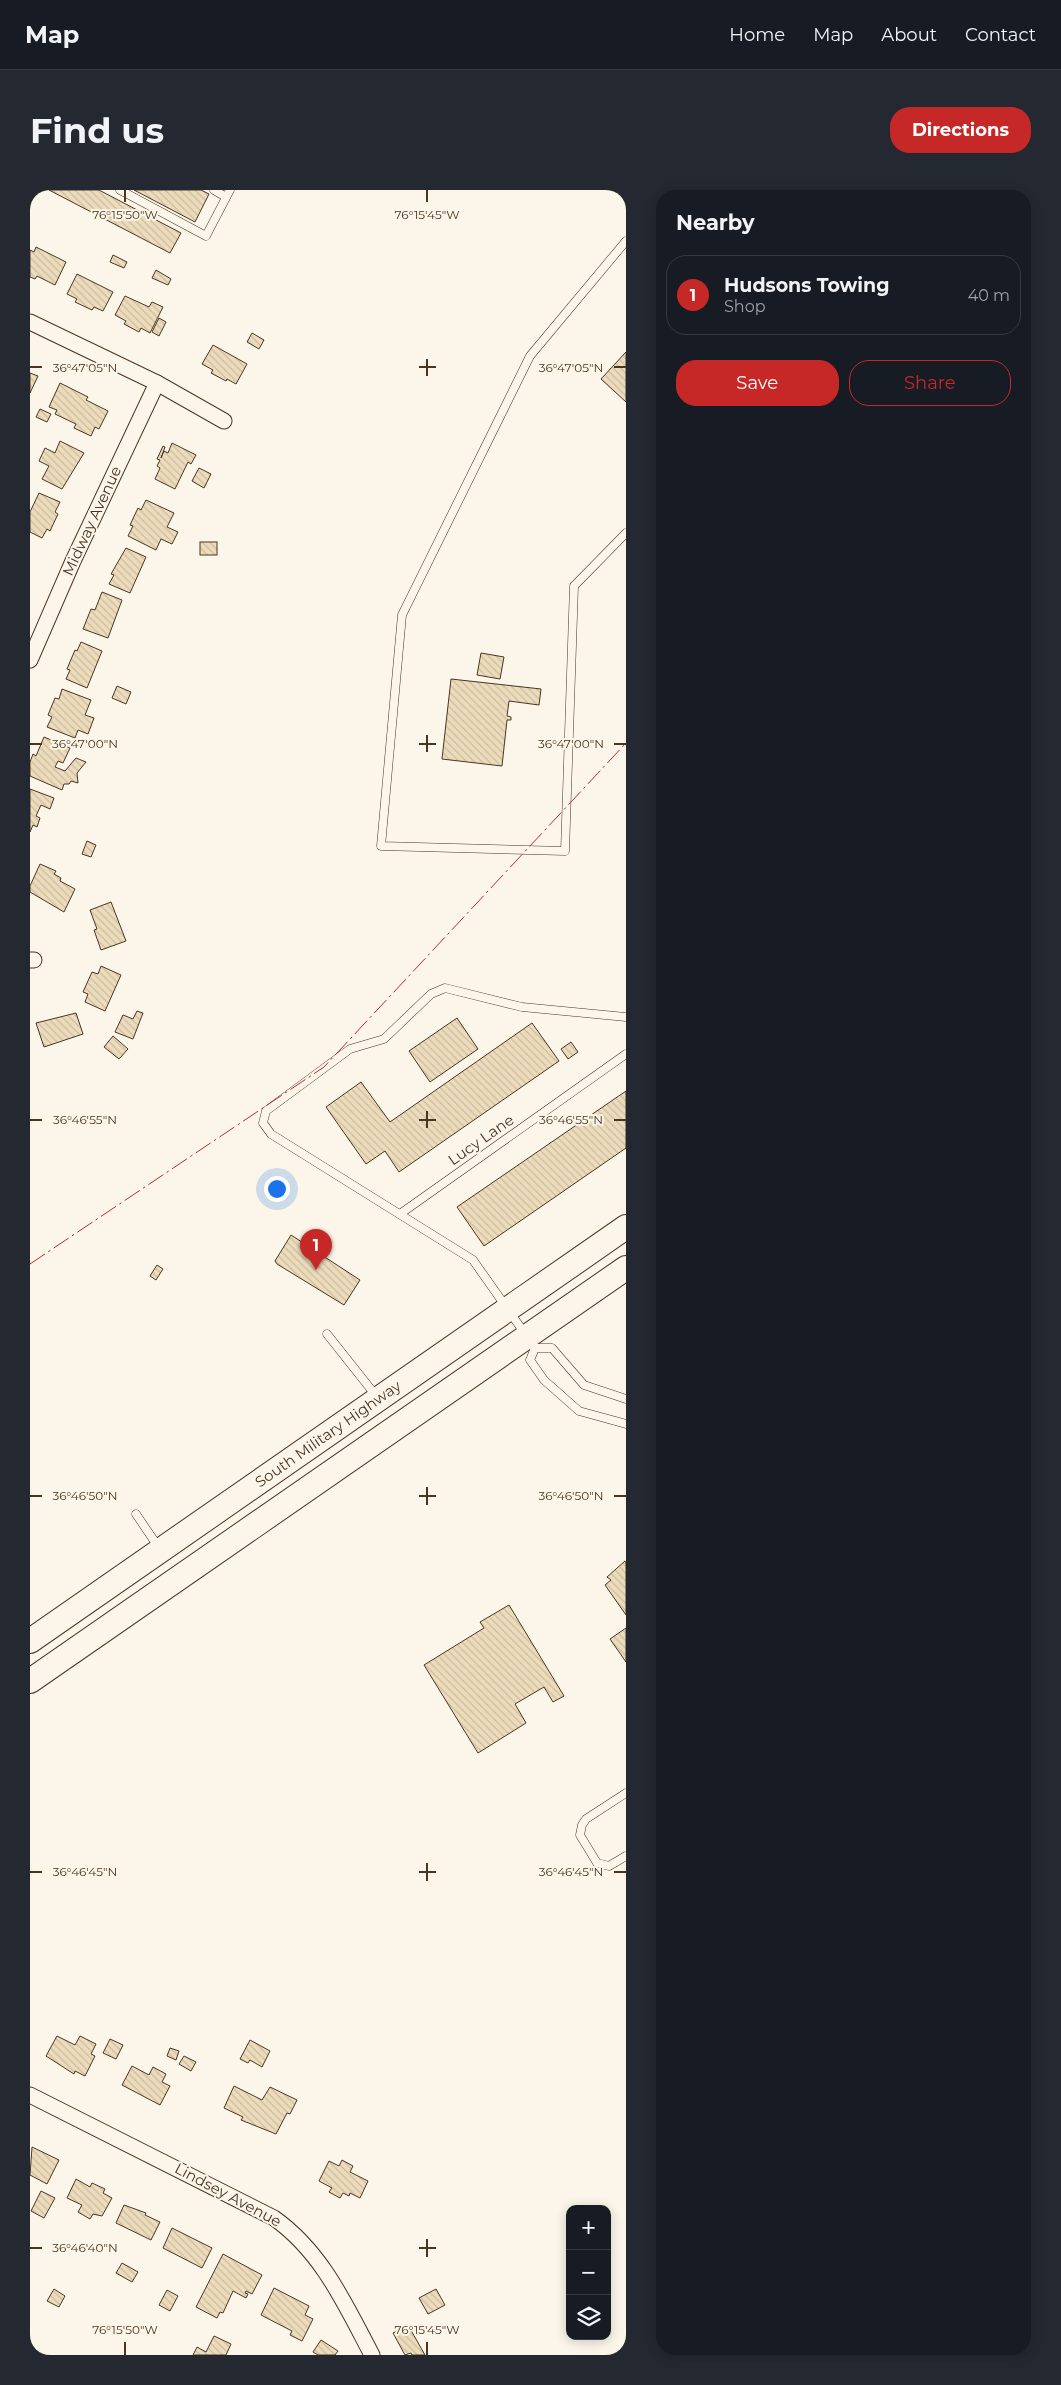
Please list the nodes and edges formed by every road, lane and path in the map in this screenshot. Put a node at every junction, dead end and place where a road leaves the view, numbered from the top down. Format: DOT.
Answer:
graph roads {
  1 [pos="120,190"];
  2 [pos="214,190"];
  3 [pos="228,193"];
  4 [pos="626,241"];
  5 [pos="30,322"];
  6 [pos="157,384"];
  7 [pos="224,421"];
  8 [pos="626,532"];
  9 [pos="30,660"];
  10 [pos="626,1017"];
  11 [pos="626,1054"];
  12 [pos="400,1214"];
  13 [pos="626,1227"];
  14 [pos="626,1268"];
  15 [pos="509,1309"];
  16 [pos="327,1334"];
  17 [pos="531,1342"];
  18 [pos="626,1398"];
  19 [pos="379,1399"];
  20 [pos="626,1424"];
  21 [pos="136,1514"];
  22 [pos="161,1550"];
  23 [pos="30,1641"];
  24 [pos="30,1681"];
  25 [pos="626,1793"];
  26 [pos="626,1856"];
  27 [pos="30,2095"];
  28 [pos="372,2355"];
  1 -- 3 [label="lane"];
  2 -- 3 [label="lane"];
  4 -- 8 [label="lane"];
  5 -- 6 [label="street"];
  6 -- 7 [label="street"];
  6 -- 9 [label="street, Midway Avenue"];
  10 -- 12 [label="lane"];
  11 -- 12 [label="lane, Lucy Lane"];
  12 -- 15 [label="lane"];
  13 -- 15 [label="main road, South Military Highway"];
  14 -- 17 [label="main road"];
  15 -- 17 [label="lane"];
  15 -- 19 [label="main road, South Military Highway"];
  16 -- 19 [label="lane"];
  17 -- 18 [label="lane"];
  17 -- 20 [label="lane"];
  17 -- 24 [label="main road"];
  19 -- 22 [label="main road, South Military Highway"];
  21 -- 22 [label="lane"];
  22 -- 23 [label="main road, South Military Highway"];
  25 -- 26 [label="lane"];
  27 -- 28 [label="street, Lindsey Avenue"];
}
